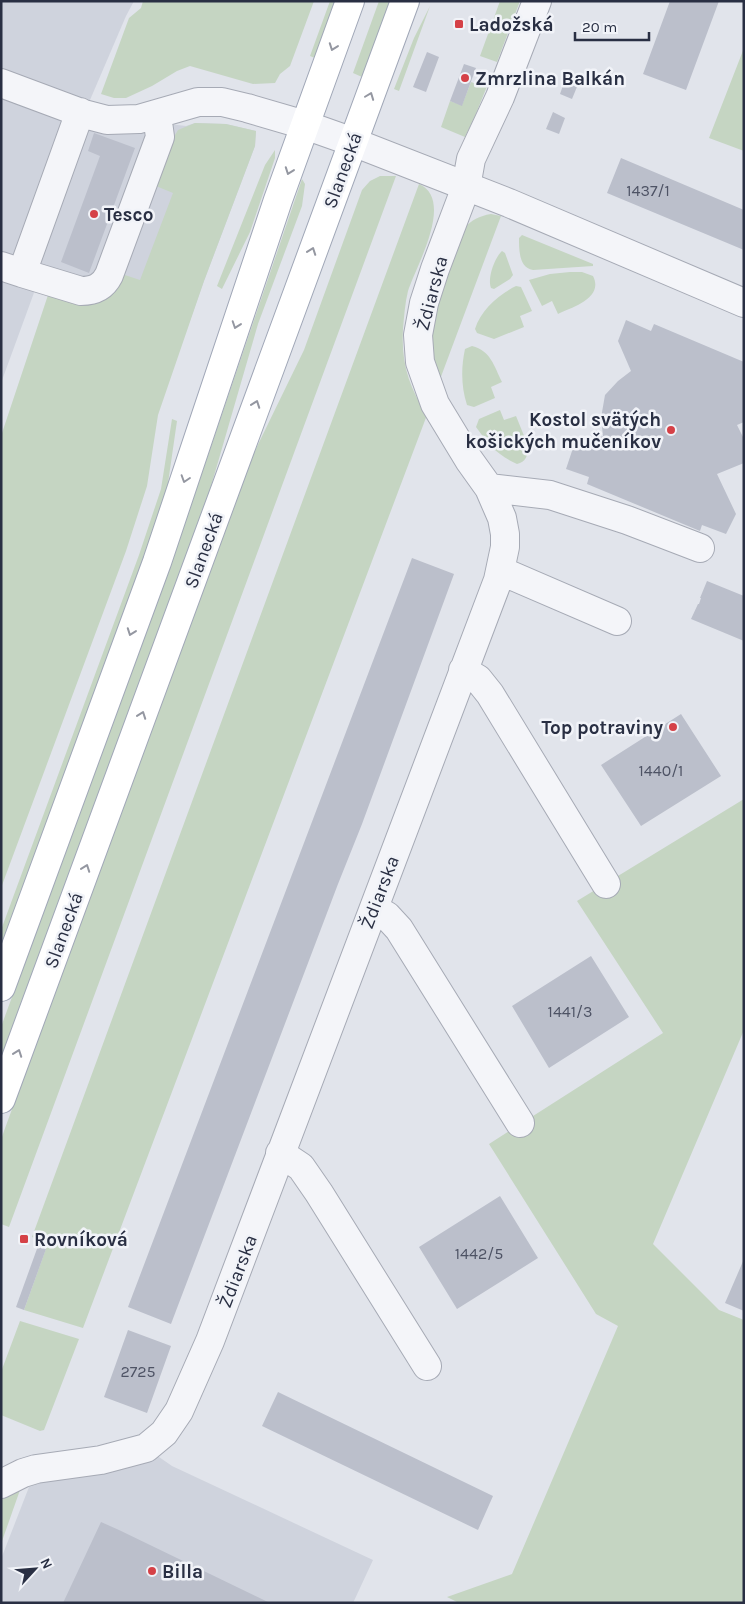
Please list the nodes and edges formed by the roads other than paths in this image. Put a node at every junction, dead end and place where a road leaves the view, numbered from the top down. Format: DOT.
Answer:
graph roads {
  1 [pos="350,1"];
  2 [pos="404,1"];
  3 [pos="537,1"];
  4 [pos="1,83"];
  5 [pos="80,112"];
  6 [pos="157,114"];
  7 [pos="305,125"];
  8 [pos="352,142"];
  9 [pos="466,187"];
  10 [pos="12,269"];
  11 [pos="744,303"];
  12 [pos="489,488"];
  13 [pos="700,548"];
  14 [pos="501,571"];
  15 [pos="617,621"];
  16 [pos="463,670"];
  17 [pos="606,884"];
  18 [pos="374,908"];
  19 [pos="1,987"];
  20 [pos="1,1099"];
  21 [pos="520,1124"];
  22 [pos="280,1153"];
  23 [pos="427,1366"];
  24 [pos="1,1484"];
  1 -- 7 [label="main road, Slanecká, one-way"];
  8 -- 2 [label="main road, Slanecká, one-way"];
  3 -- 9 [label="street, Ždiarska"];
  4 -- 5 [label="street"];
  5 -- 6 [label="street"];
  5 -- 10 [label="street"];
  6 -- 7 [label="street"];
  6 -- 10 [label="street"];
  7 -- 8 [label="street"];
  7 -- 19 [label="main road, Slanecká, one-way"];
  8 -- 9 [label="street"];
  20 -- 8 [label="main road, Slanecká, one-way"];
  9 -- 11 [label="street"];
  9 -- 12 [label="street, Ždiarska"];
  12 -- 13 [label="street"];
  12 -- 14 [label="street, Ždiarska"];
  14 -- 15 [label="street"];
  14 -- 16 [label="street, Ždiarska"];
  16 -- 17 [label="street"];
  16 -- 18 [label="street, Ždiarska"];
  18 -- 21 [label="street"];
  18 -- 22 [label="street, Ždiarska"];
  22 -- 23 [label="street"];
  22 -- 24 [label="street, Ždiarska"];
}
